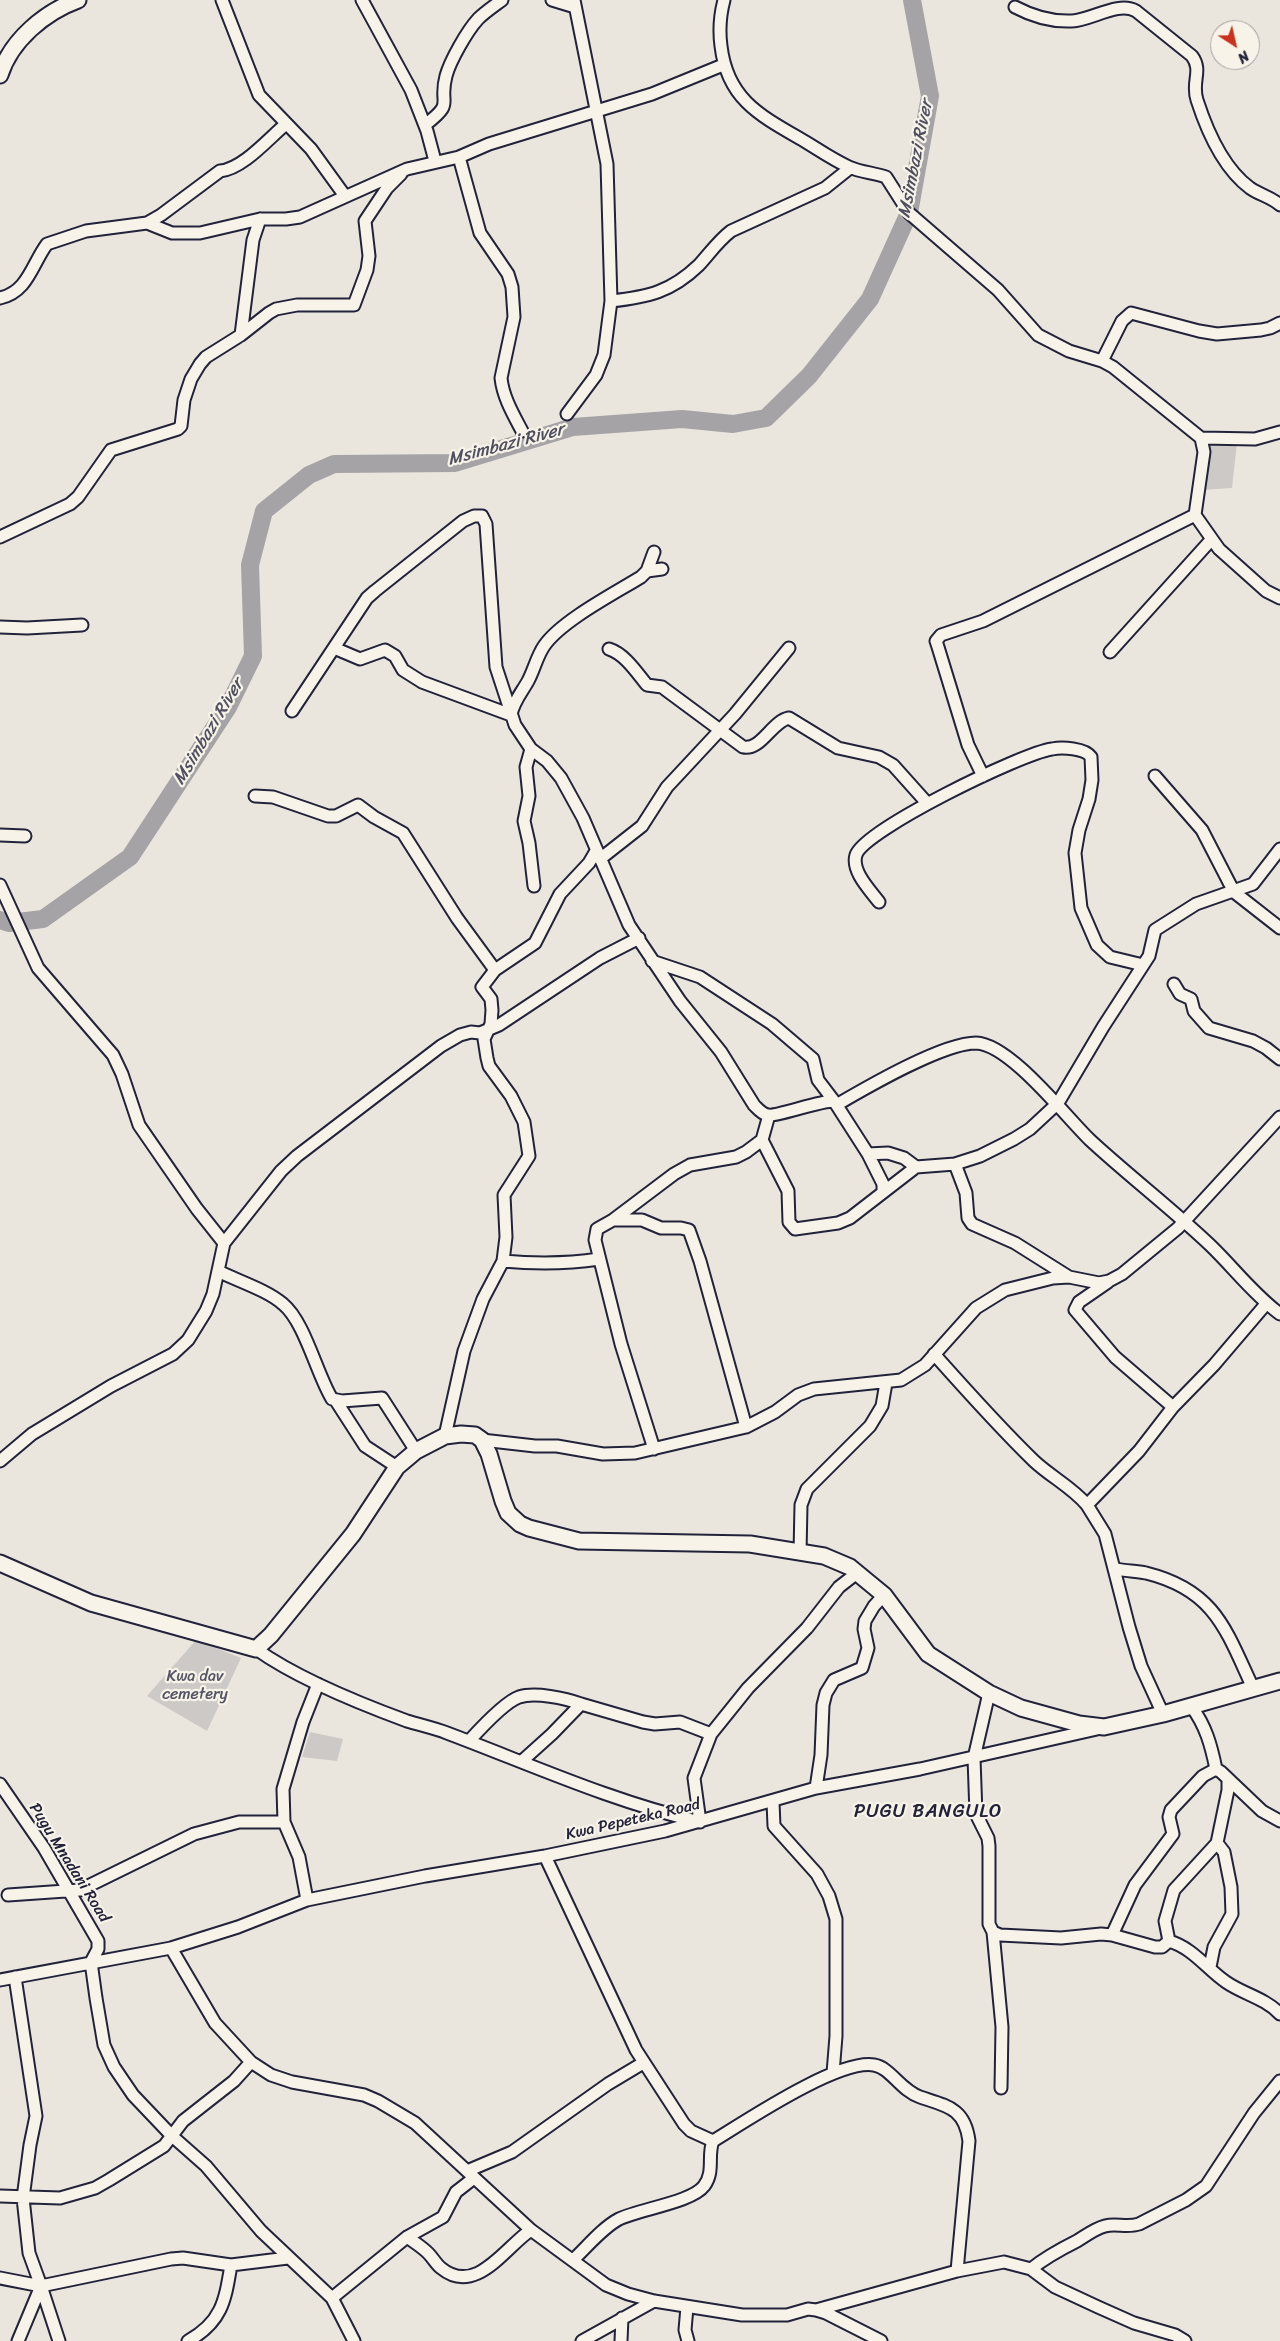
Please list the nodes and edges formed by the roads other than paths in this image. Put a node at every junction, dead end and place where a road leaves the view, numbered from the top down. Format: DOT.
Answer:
graph roads {
  1 [pos="78,0"];
  2 [pos="222,0"];
  3 [pos="362,0"];
  4 [pos="502,0"];
  5 [pos="552,0"];
  6 [pos="724,0"];
  7 [pos="575,3"];
  8 [pos="1015,7"];
  9 [pos="723,65"];
  10 [pos="0,75"];
  11 [pos="598,110"];
  12 [pos="286,124"];
  13 [pos="425,125"];
  14 [pos="459,157"];
  15 [pos="434,162"];
  16 [pos="850,168"];
  17 [pos="407,169"];
  18 [pos="345,196"];
  19 [pos="1280,205"];
  20 [pos="260,219"];
  21 [pos="147,223"];
  22 [pos="0,298"];
  23 [pos="611,302"];
  24 [pos="1280,323"];
  25 [pos="241,335"];
  26 [pos="1102,361"];
  27 [pos="567,414"];
  28 [pos="522,431"];
  29 [pos="1280,432"];
  30 [pos="1201,438"];
  31 [pos="1196,515"];
  32 [pos="0,537"];
  33 [pos="1211,540"];
  34 [pos="654,552"];
  35 [pos="662,569"];
  36 [pos="647,570"];
  37 [pos="1280,598"];
  38 [pos="82,625"];
  39 [pos="0,627"];
  40 [pos="334,648"];
  41 [pos="789,648"];
  42 [pos="609,649"];
  43 [pos="1110,652"];
  44 [pos="292,711"];
  45 [pos="511,715"];
  46 [pos="720,730"];
  47 [pos="531,749"];
  48 [pos="983,776"];
  49 [pos="1155,776"];
  50 [pos="255,796"];
  51 [pos="927,803"];
  52 [pos="0,836"];
  53 [pos="25,836"];
  54 [pos="1280,849"];
  55 [pos="598,855"];
  56 [pos="0,885"];
  57 [pos="534,886"];
  58 [pos="1234,892"];
  59 [pos="879,902"];
  60 [pos="1280,928"];
  61 [pos="639,938"];
  62 [pos="652,961"];
  63 [pos="1143,965"];
  64 [pos="494,970"];
  65 [pos="1174,984"];
  66 [pos="488,1030"];
  67 [pos="1280,1060"];
  68 [pos="836,1102"];
  69 [pos="1058,1103"];
  70 [pos="769,1115"];
  71 [pos="1280,1117"];
  72 [pos="762,1140"];
  73 [pos="868,1154"];
  74 [pos="955,1164"];
  75 [pos="916,1167"];
  76 [pos="883,1191"];
  77 [pos="613,1220"];
  78 [pos="1184,1221"];
  79 [pos="224,1243"];
  80 [pos="599,1259"];
  81 [pos="503,1261"];
  82 [pos="218,1271"];
  83 [pos="1068,1278"];
  84 [pos="1109,1281"];
  85 [pos="1266,1304"];
  86 [pos="1280,1314"];
  87 [pos="934,1354"];
  88 [pos="886,1383"];
  89 [pos="336,1401"];
  90 [pos="1173,1407"];
  91 [pos="746,1427"];
  92 [pos="445,1436"];
  93 [pos="482,1440"];
  94 [pos="654,1449"];
  95 [pos="416,1451"];
  96 [pos="0,1461"];
  97 [pos="397,1468"];
  98 [pos="1087,1505"];
  99 [pos="800,1552"];
  100 [pos="0,1563"];
  101 [pos="1116,1569"];
  102 [pos="857,1573"];
  103 [pos="884,1595"];
  104 [pos="256,1649"];
  105 [pos="1280,1682"];
  106 [pos="318,1684"];
  107 [pos="1254,1688"];
  108 [pos="989,1693"];
  109 [pos="580,1704"];
  110 [pos="1191,1706"];
  111 [pos="1163,1714"];
  112 [pos="1104,1727"];
  113 [pos="712,1734"];
  114 [pos="469,1741"];
  115 [pos="974,1758"];
  116 [pos="522,1761"];
  117 [pos="1216,1769"];
  118 [pos="1228,1781"];
  119 [pos="0,1784"];
  120 [pos="816,1788"];
  121 [pos="773,1802"];
  122 [pos="1280,1821"];
  123 [pos="284,1822"];
  124 [pos="700,1822"];
  125 [pos="1216,1843"];
  126 [pos="545,1856"];
  127 [pos="68,1892"];
  128 [pos="8,1895"];
  129 [pos="307,1900"];
  130 [pos="993,1932"];
  131 [pos="1112,1935"];
  132 [pos="1169,1941"];
  133 [pos="171,1948"];
  134 [pos="91,1962"];
  135 [pos="1210,1967"];
  136 [pos="15,1977"];
  137 [pos="0,1980"];
  138 [pos="1280,2014"];
  139 [pos="251,2062"];
  140 [pos="643,2063"];
  141 [pos="833,2073"];
  142 [pos="1280,2081"];
  143 [pos="1001,2088"];
  144 [pos="172,2136"];
  145 [pos="714,2141"];
  146 [pos="470,2175"];
  147 [pos="0,2196"];
  148 [pos="24,2198"];
  149 [pos="531,2230"];
  150 [pos="407,2236"];
  151 [pos="288,2258"];
  152 [pos="573,2260"];
  153 [pos="231,2265"];
  154 [pos="1031,2269"];
  155 [pos="957,2271"];
  156 [pos="0,2278"];
  157 [pos="42,2286"];
  158 [pos="332,2298"];
  159 [pos="654,2301"];
  160 [pos="688,2307"];
  161 [pos="816,2310"];
  162 [pos="622,2318"];
  163 [pos="18,2341"];
  164 [pos="59,2341"];
  165 [pos="188,2341"];
  166 [pos="354,2341"];
  167 [pos="582,2341"];
  168 [pos="621,2341"];
  169 [pos="688,2341"];
  170 [pos="881,2341"];
  171 [pos="1185,2341"];
  1 -- 10 [label="street"];
  2 -- 12 [label="street"];
  3 -- 13 [label="street"];
  4 -- 13 [label="street"];
  5 -- 7 [label="street"];
  6 -- 9 [label="street"];
  7 -- 11 [label="street"];
  8 -- 19 [label="street"];
  9 -- 11 [label="street"];
  9 -- 16 [label="street"];
  11 -- 14 [label="street"];
  11 -- 23 [label="street"];
  12 -- 18 [label="street"];
  12 -- 21 [label="street"];
  13 -- 15 [label="street"];
  14 -- 15 [label="street"];
  14 -- 28 [label="street"];
  15 -- 17 [label="street"];
  16 -- 23 [label="street"];
  16 -- 26 [label="street"];
  17 -- 18 [label="street"];
  17 -- 25 [label="street"];
  18 -- 20 [label="street"];
  20 -- 21 [label="street"];
  20 -- 25 [label="street"];
  21 -- 22 [label="street"];
  23 -- 27 [label="street"];
  24 -- 26 [label="street"];
  25 -- 32 [label="street"];
  26 -- 30 [label="street"];
  29 -- 30 [label="street"];
  30 -- 31 [label="street"];
  31 -- 33 [label="street"];
  31 -- 48 [label="street"];
  33 -- 37 [label="street"];
  33 -- 43 [label="street"];
  34 -- 36 [label="street"];
  35 -- 36 [label="street"];
  36 -- 45 [label="street"];
  38 -- 39 [label="street"];
  40 -- 44 [label="street"];
  40 -- 45 [label="street"];
  40 -- 45 [label="street"];
  41 -- 46 [label="street"];
  42 -- 46 [label="street"];
  45 -- 47 [label="street"];
  46 -- 51 [label="street"];
  46 -- 55 [label="street"];
  47 -- 55 [label="street"];
  47 -- 57 [label="street"];
  48 -- 51 [label="street"];
  48 -- 63 [label="street"];
  49 -- 58 [label="street"];
  50 -- 64 [label="street"];
  51 -- 59 [label="street"];
  52 -- 53 [label="street"];
  54 -- 58 [label="street"];
  55 -- 61 [label="street"];
  55 -- 64 [label="street"];
  56 -- 79 [label="street"];
  58 -- 60 [label="street"];
  58 -- 63 [label="street"];
  61 -- 62 [label="street"];
  61 -- 66 [label="street"];
  62 -- 68 [label="street"];
  62 -- 70 [label="street"];
  63 -- 69 [label="street"];
  64 -- 66 [label="street"];
  65 -- 67 [label="street"];
  66 -- 79 [label="street"];
  66 -- 81 [label="street"];
  68 -- 69 [label="street"];
  68 -- 70 [label="street"];
  68 -- 73 [label="street"];
  69 -- 74 [label="street"];
  69 -- 78 [label="street"];
  70 -- 72 [label="street"];
  71 -- 78 [label="street"];
  72 -- 76 [label="street"];
  72 -- 77 [label="street"];
  73 -- 75 [label="street"];
  73 -- 76 [label="street"];
  74 -- 75 [label="street"];
  74 -- 83 [label="street"];
  75 -- 76 [label="street"];
  77 -- 80 [label="street"];
  77 -- 91 [label="street"];
  78 -- 84 [label="street"];
  78 -- 85 [label="street"];
  79 -- 82 [label="street"];
  80 -- 81 [label="street"];
  80 -- 94 [label="street"];
  81 -- 92 [label="street"];
  82 -- 89 [label="street"];
  82 -- 96 [label="street"];
  83 -- 84 [label="street"];
  83 -- 87 [label="street"];
  84 -- 90 [label="street"];
  85 -- 86 [label="street"];
  85 -- 90 [label="street"];
  87 -- 88 [label="street"];
  87 -- 98 [label="street"];
  88 -- 91 [label="street"];
  88 -- 99 [label="street"];
  89 -- 95 [label="street"];
  89 -- 97 [label="street"];
  90 -- 98 [label="street"];
  91 -- 94 [label="street"];
  92 -- 93 [label="street"];
  92 -- 95 [label="street"];
  93 -- 94 [label="street"];
  93 -- 99 [label="street"];
  95 -- 97 [label="street"];
  97 -- 104 [label="street"];
  98 -- 101 [label="street"];
  99 -- 102 [label="street"];
  100 -- 104 [label="street"];
  101 -- 107 [label="street"];
  101 -- 111 [label="street"];
  102 -- 103 [label="street"];
  102 -- 113 [label="street"];
  103 -- 108 [label="street"];
  103 -- 120 [label="street"];
  104 -- 106 [label="street"];
  105 -- 107 [label="street"];
  106 -- 114 [label="street"];
  106 -- 123 [label="street"];
  107 -- 110 [label="street"];
  108 -- 112 [label="street"];
  108 -- 115 [label="street"];
  109 -- 113 [label="street"];
  109 -- 114 [label="street"];
  109 -- 116 [label="street"];
  110 -- 111 [label="street"];
  110 -- 117 [label="street"];
  111 -- 112 [label="street"];
  112 -- 115 [label="street, Kwa Pepeteka Road"];
  113 -- 124 [label="street"];
  114 -- 116 [label="street"];
  115 -- 120 [label="street, Kwa Pepeteka Road"];
  115 -- 130 [label="street"];
  116 -- 124 [label="street"];
  117 -- 118 [label="street"];
  117 -- 131 [label="street"];
  118 -- 122 [label="street"];
  118 -- 125 [label="street"];
  119 -- 127 [label="street, Pugu Mnadani Road"];
  120 -- 121 [label="street, Kwa Pepeteka Road"];
  121 -- 124 [label="street, Kwa Pepeteka Road"];
  121 -- 141 [label="street"];
  123 -- 127 [label="street"];
  123 -- 129 [label="street"];
  124 -- 126 [label="street, Kwa Pepeteka Road"];
  125 -- 132 [label="street"];
  125 -- 135 [label="street"];
  126 -- 129 [label="street, Kwa Pepeteka Road"];
  126 -- 140 [label="street"];
  127 -- 128 [label="street"];
  127 -- 134 [label="street, Pugu Mnadani Road"];
  129 -- 133 [label="street, Kwa Pepeteka Road"];
  130 -- 131 [label="street"];
  130 -- 143 [label="street"];
  131 -- 132 [label="street"];
  132 -- 135 [label="street"];
  133 -- 134 [label="street, Kwa Pepeteka Road"];
  133 -- 139 [label="street"];
  134 -- 136 [label="street, Kwa Pepeteka Road"];
  134 -- 144 [label="street"];
  135 -- 138 [label="street"];
  136 -- 137 [label="street, Kwa Pepeteka Road"];
  136 -- 148 [label="street"];
  139 -- 144 [label="street"];
  139 -- 146 [label="street"];
  140 -- 145 [label="street"];
  140 -- 146 [label="street"];
  141 -- 145 [label="street"];
  141 -- 155 [label="street"];
  142 -- 154 [label="street"];
  144 -- 148 [label="street"];
  144 -- 151 [label="street"];
  145 -- 152 [label="street"];
  146 -- 149 [label="street"];
  146 -- 150 [label="street"];
  147 -- 148 [label="street"];
  148 -- 157 [label="street"];
  149 -- 150 [label="street"];
  149 -- 152 [label="street"];
  150 -- 158 [label="street"];
  151 -- 153 [label="street"];
  151 -- 158 [label="street"];
  152 -- 159 [label="street"];
  153 -- 157 [label="street"];
  153 -- 165 [label="street"];
  154 -- 155 [label="street"];
  154 -- 171 [label="street"];
  155 -- 161 [label="street"];
  156 -- 157 [label="street"];
  157 -- 163 [label="street"];
  157 -- 164 [label="street"];
  158 -- 166 [label="street"];
  159 -- 160 [label="street"];
  159 -- 162 [label="street"];
  160 -- 161 [label="street"];
  160 -- 169 [label="street"];
  161 -- 170 [label="street"];
  162 -- 167 [label="street"];
  162 -- 168 [label="street"];
}
